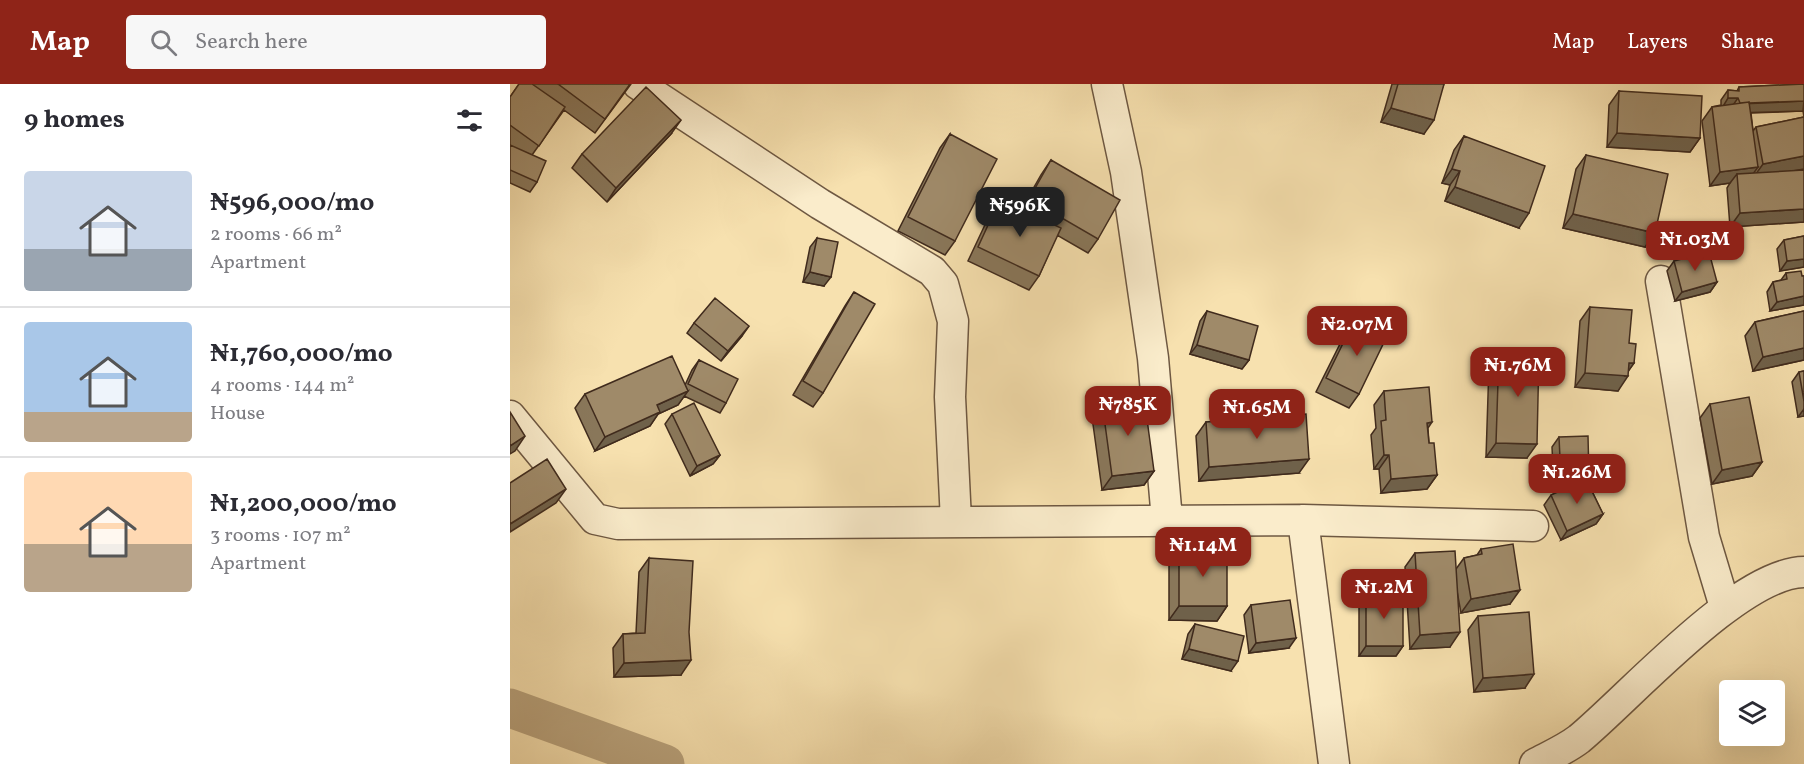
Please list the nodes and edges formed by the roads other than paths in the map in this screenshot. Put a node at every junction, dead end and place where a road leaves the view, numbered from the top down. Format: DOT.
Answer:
graph roads {
  1 [pos="638,84"];
  2 [pos="1107,84"];
  3 [pos="1661,281"];
  4 [pos="510,416"];
  5 [pos="1167,520"];
  6 [pos="1303,520"];
  7 [pos="956,521"];
  8 [pos="1533,526"];
  9 [pos="1804,572"];
  10 [pos="1725,607"];
  11 [pos="1582,752"];
  12 [pos="1334,764"];
  13 [pos="1536,764"];
  1 -- 7 [label="street"];
  2 -- 5 [label="street"];
  3 -- 10 [label="street"];
  4 -- 7 [label="street"];
  5 -- 6 [label="street"];
  5 -- 7 [label="street"];
  6 -- 8 [label="street"];
  6 -- 12 [label="street"];
  9 -- 10 [label="street"];
  10 -- 11 [label="street"];
  11 -- 13 [label="street"];
}
